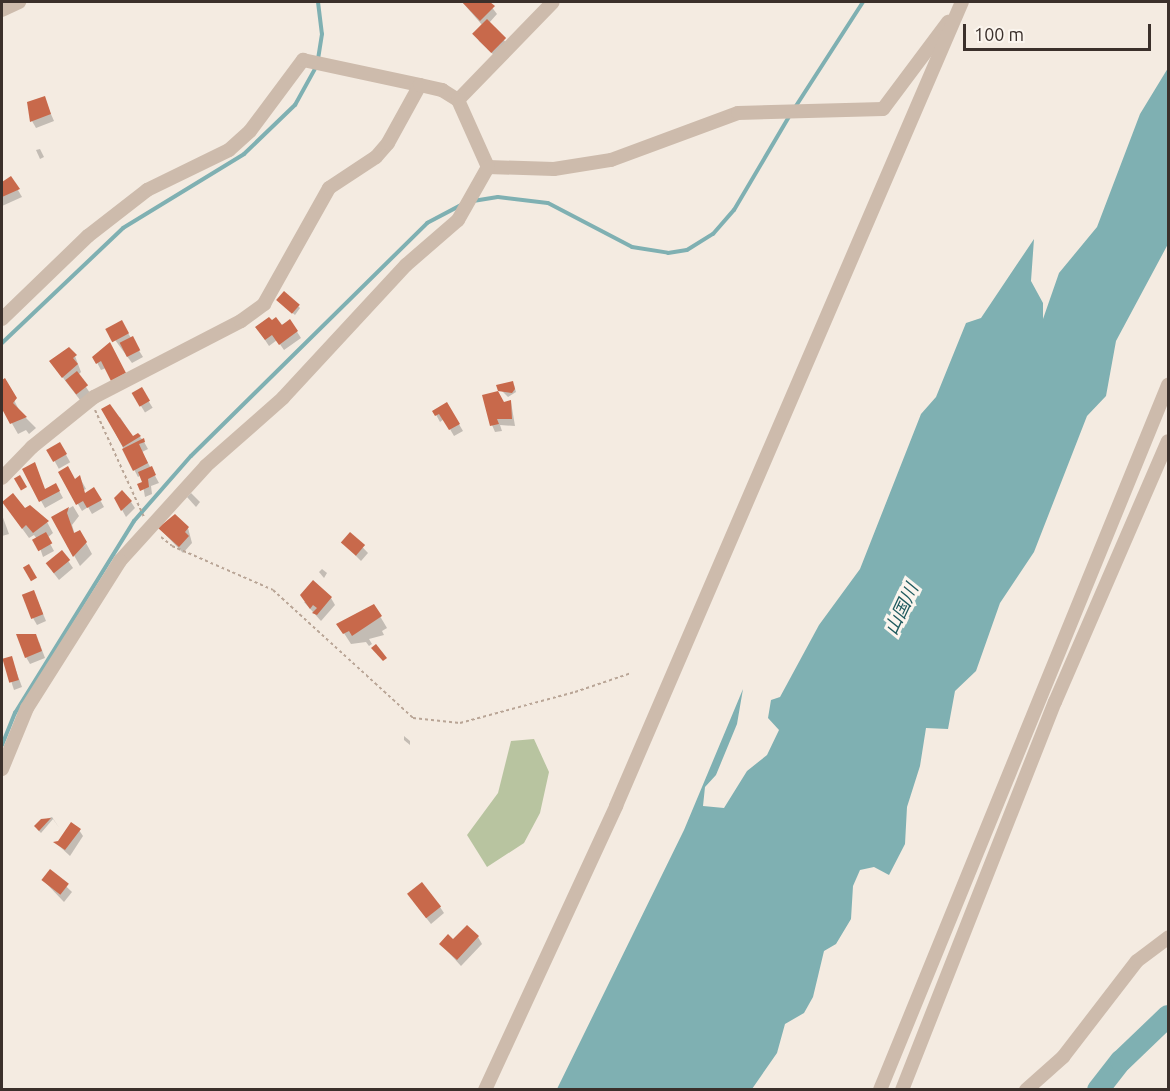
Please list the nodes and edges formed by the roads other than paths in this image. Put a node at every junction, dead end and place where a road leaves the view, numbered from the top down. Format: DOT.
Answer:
graph roads {
  1 [pos="19,2"];
  2 [pos="553,2"];
  3 [pos="962,2"];
  4 [pos="2,10"];
  5 [pos="420,85"];
  6 [pos="458,100"];
  7 [pos="488,167"];
  8 [pos="2,319"];
  9 [pos="1168,385"];
  10 [pos="1168,441"];
  11 [pos="2,478"];
  12 [pos="2,769"];
  13 [pos="1168,938"];
  14 [pos="485,1089"];
  15 [pos="880,1089"];
  16 [pos="902,1089"];
  17 [pos="1026,1089"];
  1 -- 4 [label="street"];
  2 -- 6 [label="street"];
  3 -- 7 [label="street"];
  3 -- 14 [label="street"];
  5 -- 6 [label="street"];
  5 -- 8 [label="street"];
  5 -- 11 [label="street"];
  6 -- 7 [label="street"];
  7 -- 12 [label="street"];
  9 -- 15 [label="street"];
  10 -- 16 [label="street"];
  13 -- 17 [label="street"];
}
